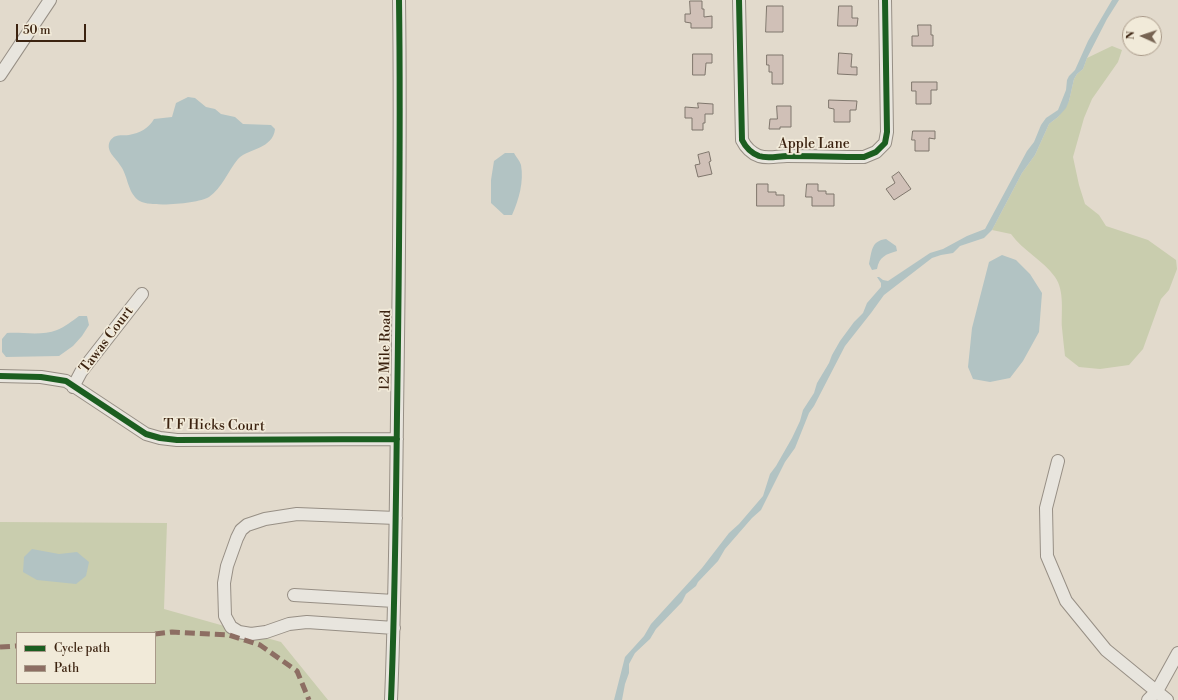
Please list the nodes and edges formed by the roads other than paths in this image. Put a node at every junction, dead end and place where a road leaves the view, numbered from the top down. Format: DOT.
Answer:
graph roads {
  1 [pos="50,0"];
  2 [pos="399,0"];
  3 [pos="739,0"];
  4 [pos="885,0"];
  5 [pos="0,76"];
  6 [pos="142,294"];
  7 [pos="0,376"];
  8 [pos="73,387"];
  9 [pos="397,439"];
  10 [pos="1058,461"];
  11 [pos="396,518"];
  12 [pos="294,595"];
  13 [pos="394,601"];
  14 [pos="394,628"];
  15 [pos="1178,654"];
  16 [pos="1157,691"];
  17 [pos="391,700"];
  18 [pos="1148,700"];
  19 [pos="1167,700"];
  1 -- 5 [label="street"];
  2 -- 9 [label="street, 12 Mile Road"];
  3 -- 4 [label="street, Apple Lane"];
  6 -- 8 [label="street, Tawas Court"];
  7 -- 8 [label="street, T F Hicks Court"];
  8 -- 9 [label="street, T F Hicks Court"];
  9 -- 11 [label="street, 12 Mile Road"];
  10 -- 16 [label="street"];
  11 -- 13 [label="street, 12 Mile Road"];
  11 -- 14 [label="street"];
  12 -- 13 [label="street"];
  13 -- 14 [label="street, 12 Mile Road"];
  14 -- 17 [label="street, 12 Mile Road"];
  15 -- 16 [label="street"];
  16 -- 18 [label="street"];
  16 -- 19 [label="street"];
}
